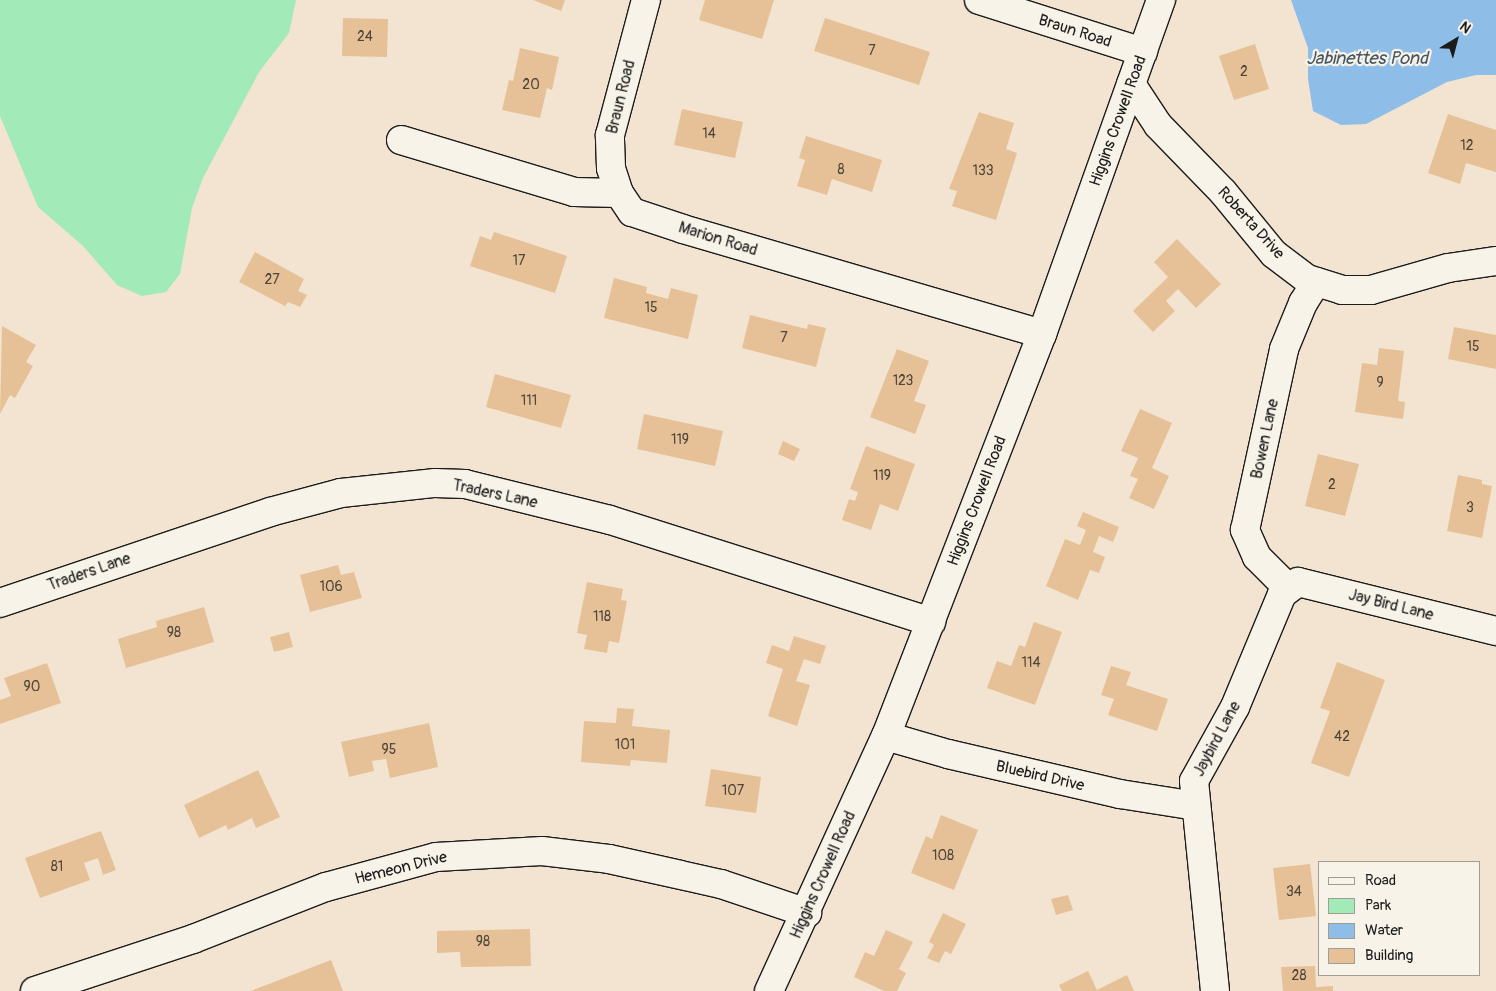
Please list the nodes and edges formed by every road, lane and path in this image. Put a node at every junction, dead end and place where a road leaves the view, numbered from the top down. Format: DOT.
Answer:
graph roads {
  1 [pos="646,0"];
  2 [pos="979,0"];
  3 [pos="1161,0"];
  4 [pos="1143,52"];
  5 [pos="1132,84"];
  6 [pos="401,140"];
  7 [pos="620,193"];
  8 [pos="1496,261"];
  9 [pos="1316,282"];
  10 [pos="1042,334"];
  11 [pos="1288,588"];
  12 [pos="0,603"];
  13 [pos="931,622"];
  14 [pos="1496,631"];
  15 [pos="886,736"];
  16 [pos="1196,806"];
  17 [pos="807,913"];
  18 [pos="35,991"];
  19 [pos="769,991"];
  20 [pos="1215,991"];
  1 -- 7 [label="street, Braun Road"];
  2 -- 4 [label="street, Braun Road"];
  3 -- 4 [label="street, Higgins Crowell Road"];
  4 -- 5 [label="street, Higgins Crowell Road"];
  5 -- 9 [label="street, Roberta Drive"];
  5 -- 10 [label="street, Higgins Crowell Road"];
  6 -- 7 [label="street"];
  7 -- 10 [label="street, Marion Road"];
  8 -- 9 [label="street, Roberta Drive"];
  9 -- 11 [label="street, Bowen Lane"];
  10 -- 13 [label="street, Higgins Crowell Road"];
  11 -- 14 [label="street, Jay Bird Lane"];
  11 -- 16 [label="street, Jaybird Lane"];
  12 -- 13 [label="street, Traders Lane"];
  13 -- 15 [label="street, Higgins Crowell Road"];
  15 -- 16 [label="street, Bluebird Drive"];
  15 -- 17 [label="street, Higgins Crowell Road"];
  16 -- 20 [label="street, Jaybird Lane"];
  17 -- 18 [label="street, Hemeon Drive"];
  17 -- 19 [label="street, Higgins Crowell Road"];
}
